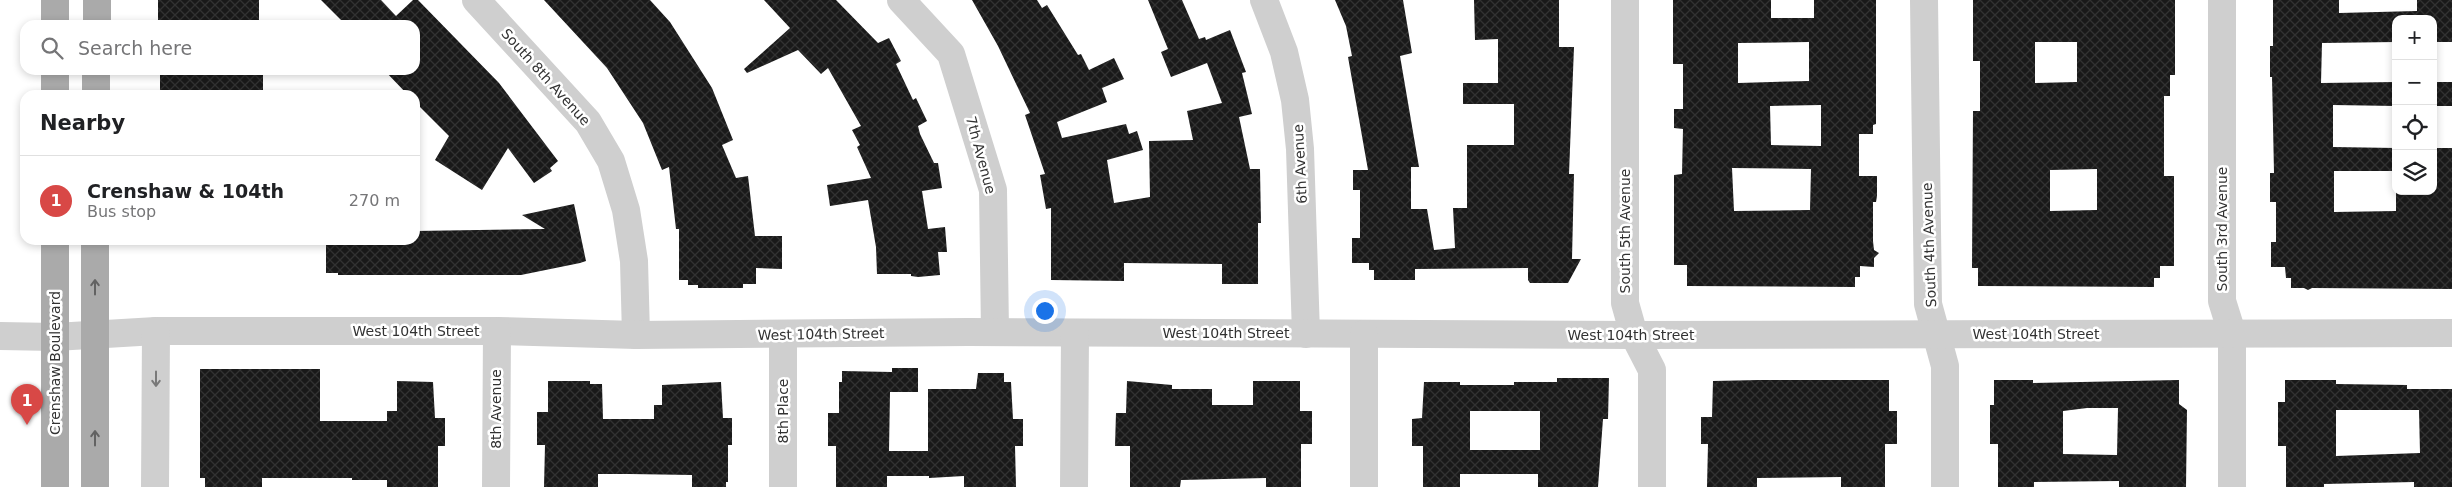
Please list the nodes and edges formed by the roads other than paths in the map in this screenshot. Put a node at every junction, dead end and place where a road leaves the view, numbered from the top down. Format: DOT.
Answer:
graph roads {
  1 [pos="56,0"];
  2 [pos="97,0"];
  3 [pos="476,0"];
  4 [pos="901,0"];
  5 [pos="1264,0"];
  6 [pos="1625,0"];
  7 [pos="1924,0"];
  8 [pos="2222,0"];
  9 [pos="55,20"];
  10 [pos="96,20"];
  11 [pos="55,75"];
  12 [pos="96,75"];
  13 [pos="55,90"];
  14 [pos="96,90"];
  15 [pos="55,245"];
  16 [pos="95,245"];
  17 [pos="156,331"];
  18 [pos="497,331"];
  19 [pos="995,332"];
  20 [pos="95,333"];
  21 [pos="1075,333"];
  22 [pos="2232,333"];
  23 [pos="2452,333"];
  24 [pos="1306,334"];
  25 [pos="1364,334"];
  26 [pos="636,335"];
  27 [pos="783,335"];
  28 [pos="1634,335"];
  29 [pos="1936,335"];
  30 [pos="0,336"];
  31 [pos="55,337"];
  32 [pos="55,487"];
  33 [pos="95,487"];
  34 [pos="155,487"];
  35 [pos="496,487"];
  36 [pos="782,487"];
  37 [pos="1074,487"];
  38 [pos="1364,487"];
  39 [pos="1652,487"];
  40 [pos="1945,487"];
  41 [pos="2232,487"];
  1 -- 9 [label="main road"];
  2 -- 10 [label="main road"];
  3 -- 26 [label="street, South 8th Avenue"];
  4 -- 19 [label="street, 7th Avenue"];
  5 -- 24 [label="street, 6th Avenue"];
  6 -- 28 [label="street, South 5th Avenue"];
  7 -- 29 [label="street, South 4th Avenue"];
  8 -- 22 [label="street, South 3rd Avenue"];
  11 -- 13 [label="main road"];
  12 -- 14 [label="main road"];
  15 -- 31 [label="main road, Crenshaw Boulevard"];
  20 -- 16 [label="main road, one-way"];
  17 -- 18 [label="street, West 104th Street"];
  17 -- 20 [label="street, West 104th Street"];
  17 -- 34 [label="street, one-way"];
  18 -- 26 [label="street, West 104th Street"];
  18 -- 35 [label="street, 8th Avenue"];
  19 -- 21 [label="street, West 104th Street"];
  19 -- 27 [label="street, West 104th Street"];
  20 -- 31 [label="street, West 104th Street"];
  33 -- 20 [label="main road, one-way"];
  21 -- 24 [label="street, West 104th Street"];
  21 -- 37 [label="street"];
  22 -- 23 [label="street, West 104th Street"];
  22 -- 29 [label="street, West 104th Street"];
  22 -- 41 [label="street, South 3rd Avenue"];
  24 -- 25 [label="street, West 104th Street"];
  25 -- 28 [label="street, West 104th Street"];
  25 -- 38 [label="street"];
  26 -- 27 [label="street, West 104th Street"];
  27 -- 36 [label="street, 8th Place"];
  28 -- 29 [label="street, West 104th Street"];
  28 -- 39 [label="street, South 5th Avenue"];
  29 -- 40 [label="street, South 4th Avenue"];
  30 -- 31 [label="street, West 104th Street"];
  31 -- 32 [label="main road, Crenshaw Boulevard"];
}
